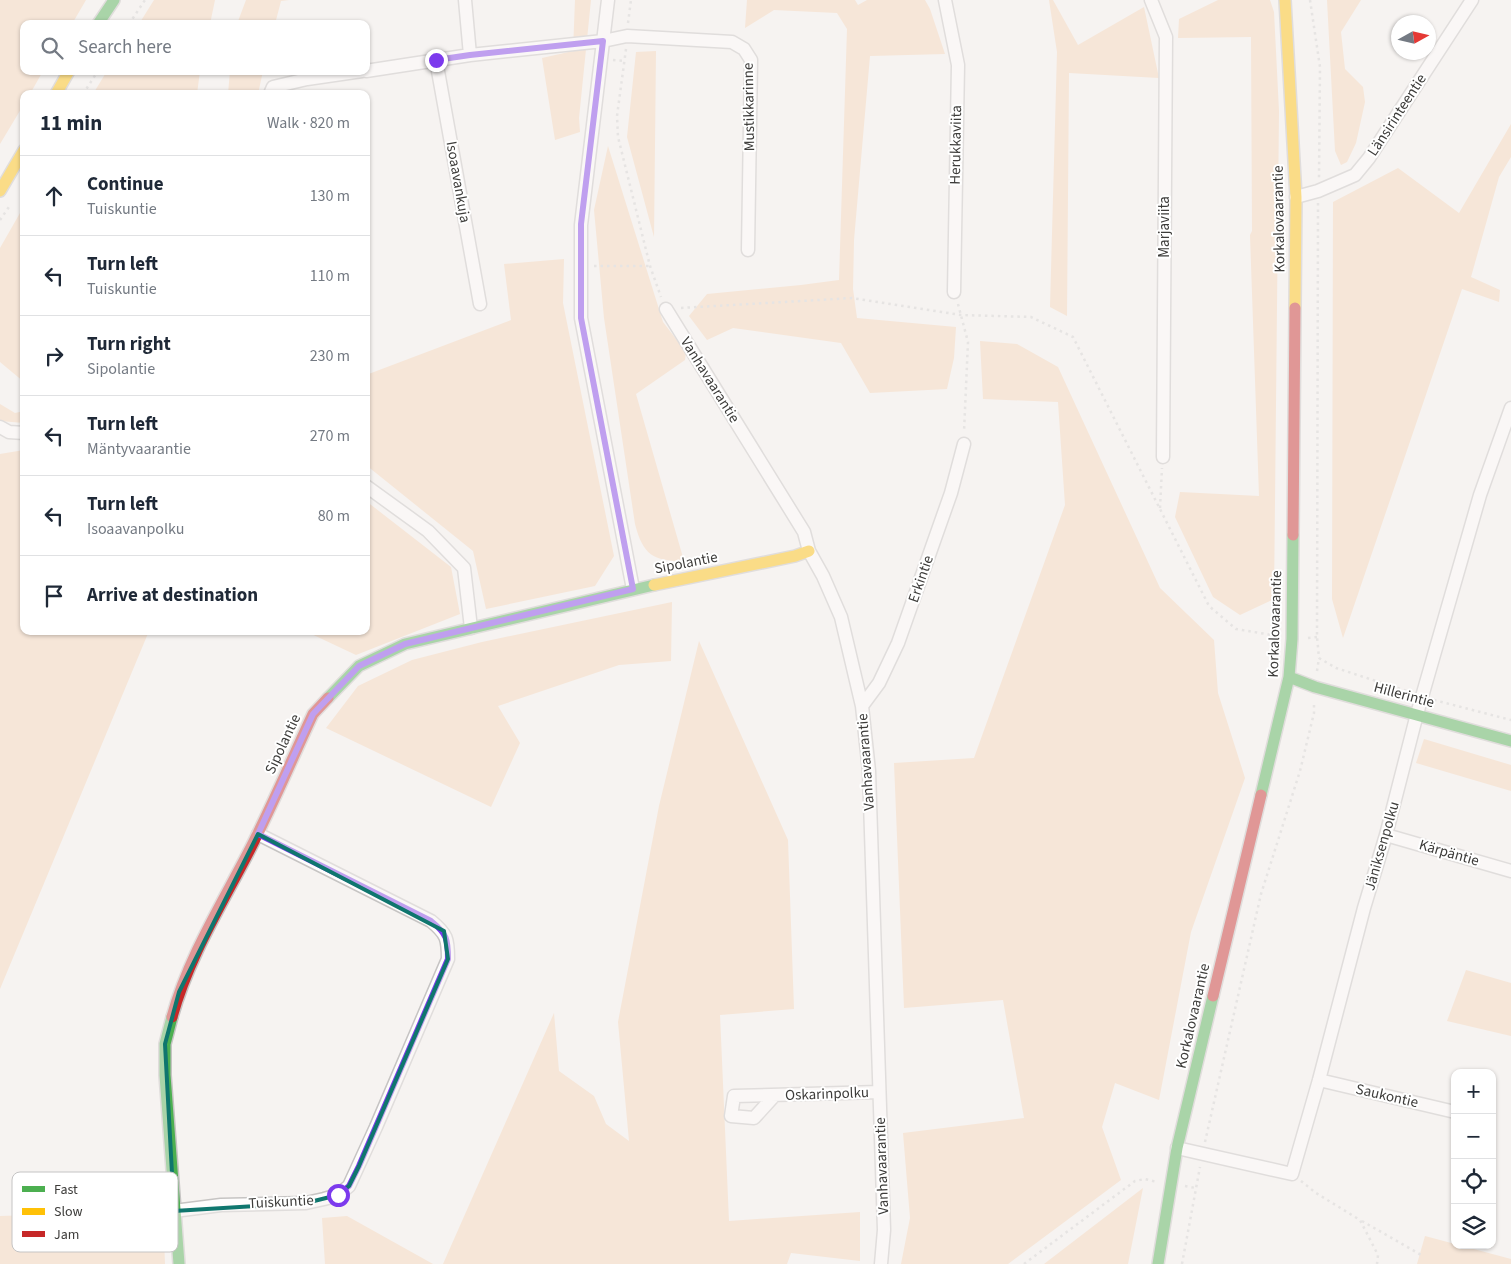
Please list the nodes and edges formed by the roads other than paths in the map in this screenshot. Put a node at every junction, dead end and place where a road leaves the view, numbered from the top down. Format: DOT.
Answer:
graph roads {
  1 [pos="114,0"];
  2 [pos="465,0"];
  3 [pos="608,0"];
  4 [pos="945,0"];
  5 [pos="1151,0"];
  6 [pos="1285,0"];
  7 [pos="1472,0"];
  8 [pos="101,20"];
  9 [pos="603,41"];
  10 [pos="470,55"];
  11 [pos="436,60"];
  12 [pos="370,70"];
  13 [pos="67,75"];
  14 [pos="334,75"];
  15 [pos="58,90"];
  16 [pos="272,90"];
  17 [pos="20,157"];
  18 [pos="0,190"];
  19 [pos="1296,197"];
  20 [pos="748,250"];
  21 [pos="954,292"];
  22 [pos="480,304"];
  23 [pos="666,309"];
  24 [pos="1511,408"];
  25 [pos="0,427"];
  26 [pos="20,433"];
  27 [pos="964,444"];
  28 [pos="1163,457"];
  29 [pos="370,489"];
  30 [pos="809,551"];
  31 [pos="633,589"];
  32 [pos="471,628"];
  33 [pos="1289,677"];
  34 [pos="862,706"];
  35 [pos="1417,714"];
  36 [pos="1511,741"];
  37 [pos="258,834"];
  38 [pos="1386,835"];
  39 [pos="1511,871"];
  40 [pos="1319,1080"];
  41 [pos="879,1092"];
  42 [pos="775,1095"];
  43 [pos="1451,1111"];
  44 [pos="1177,1148"];
  45 [pos="171,1172"];
  46 [pos="178,1210"];
  47 [pos="881,1264"];
  48 [pos="1158,1264"];
  1 -- 8 [label="street"];
  2 -- 10 [label="street"];
  3 -- 9 [label="street"];
  4 -- 21 [label="street, Herukkaviita"];
  5 -- 28 [label="street, Marjaviita"];
  6 -- 19 [label="street, Korkalovaarantie"];
  7 -- 19 [label="street, Länsirinteentie"];
  9 -- 10 [label="street, Mustikkarinne"];
  9 -- 20 [label="street, Mustikkarinne"];
  9 -- 31 [label="street"];
  10 -- 11 [label="street, Mustikkarinne"];
  11 -- 12 [label="street, Mustikkarinne"];
  11 -- 22 [label="street, Isoaavankuja"];
  13 -- 15 [label="street"];
  14 -- 16 [label="street"];
  17 -- 18 [label="street"];
  19 -- 33 [label="street, Korkalovaarantie"];
  23 -- 30 [label="street, Vanhavaarantie"];
  24 -- 35 [label="street, Jäniksenpolku"];
  25 -- 26 [label="street"];
  27 -- 34 [label="street, Erkintie"];
  29 -- 32 [label="street"];
  30 -- 31 [label="street, Sipolantie"];
  30 -- 34 [label="street, Vanhavaarantie"];
  31 -- 32 [label="street, Sipolantie"];
  32 -- 37 [label="street, Sipolantie"];
  33 -- 35 [label="street, Hillerintie"];
  33 -- 44 [label="street, Korkalovaarantie"];
  34 -- 41 [label="street, Vanhavaarantie"];
  35 -- 36 [label="street, Hillerintie"];
  35 -- 38 [label="street, Jäniksenpolku"];
  37 -- 45 [label="street, Sipolantie"];
  37 -- 46 [label="street, Tuiskuntie"];
  38 -- 39 [label="street, Kärpäntie"];
  38 -- 40 [label="street, Jäniksenpolku"];
  40 -- 43 [label="street, Saukontie"];
  40 -- 44 [label="street, Jäniksenpolku"];
  41 -- 42 [label="street, Oskarinpolku"];
  41 -- 47 [label="street, Vanhavaarantie"];
  44 -- 48 [label="street, Korkalovaarantie"];
}
